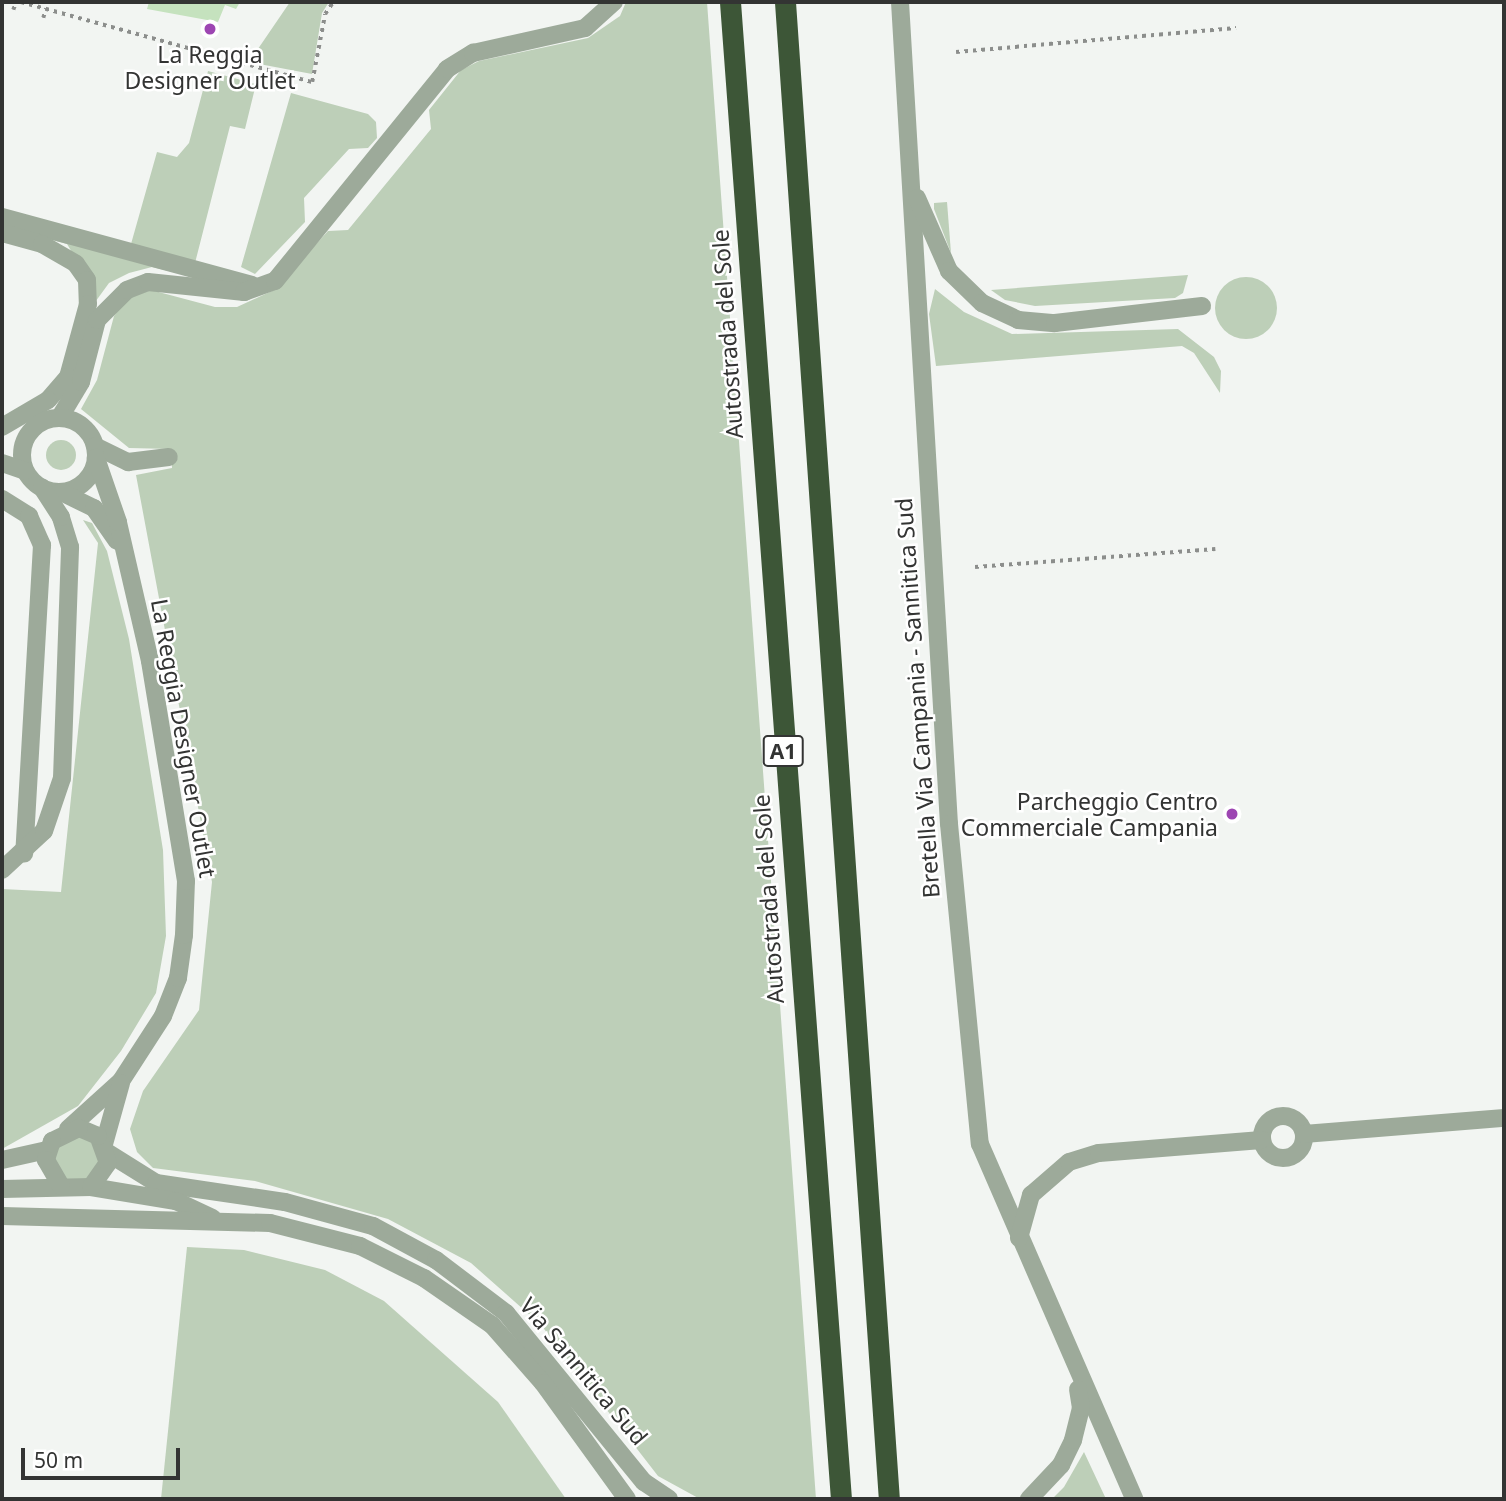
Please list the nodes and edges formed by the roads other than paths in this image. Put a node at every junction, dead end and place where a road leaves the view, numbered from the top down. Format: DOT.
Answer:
graph roads {
  1 [pos="614,2"];
  2 [pos="730,2"];
  3 [pos="785,2"];
  4 [pos="900,2"];
  5 [pos="910,171"];
  6 [pos="2,217"];
  7 [pos="2,233"];
  8 [pos="259,286"];
  9 [pos="1202,306"];
  10 [pos="60,417"];
  11 [pos="2,427"];
  12 [pos="2,434"];
  13 [pos="27,435"];
  14 [pos="96,452"];
  15 [pos="169,457"];
  16 [pos="2,463"];
  17 [pos="25,471"];
  18 [pos="42,488"];
  19 [pos="61,492"];
  20 [pos="2,499"];
  21 [pos="125,557"];
  22 [pos="24,853"];
  23 [pos="2,870"];
  24 [pos="121,1081"];
  25 [pos="1504,1118"];
  26 [pos="68,1129"];
  27 [pos="1304,1134"];
  28 [pos="1261,1140"];
  29 [pos="106,1148"];
  30 [pos="47,1150"];
  31 [pos="2,1160"];
  32 [pos="61,1186"];
  33 [pos="91,1187"];
  34 [pos="2,1189"];
  35 [pos="2,1216"];
  36 [pos="216,1221"];
  37 [pos="1019,1238"];
  38 [pos="1076,1372"];
  39 [pos="627,1499"];
  40 [pos="669,1499"];
  41 [pos="841,1499"];
  42 [pos="889,1499"];
  43 [pos="1028,1499"];
  44 [pos="1134,1499"];
  1 -- 8 [label="street"];
  2 -- 41 [label="highway, Autostrada del Sole / A1"];
  3 -- 42 [label="highway, A1"];
  4 -- 5 [label="street, Bretella Via Campania - Sannitica Sud"];
  5 -- 9 [label="street"];
  5 -- 37 [label="street, Bretella Via Campania - Sannitica Sud"];
  6 -- 8 [label="street"];
  7 -- 11 [label="street"];
  8 -- 10 [label="street"];
  10 -- 13 [label="street"];
  10 -- 14 [label="street"];
  12 -- 13 [label="street"];
  13 -- 17 [label="street"];
  14 -- 15 [label="street"];
  14 -- 19 [label="street"];
  14 -- 21 [label="street, La Reggia Designer Outlet"];
  16 -- 17 [label="street"];
  17 -- 18 [label="street"];
  18 -- 19 [label="street"];
  18 -- 22 [label="street"];
  19 -- 21 [label="street, La Reggia Designer Outlet"];
  20 -- 22 [label="street"];
  21 -- 24 [label="street, La Reggia Designer Outlet"];
  22 -- 23 [label="street"];
  24 -- 26 [label="street, La Reggia Designer Outlet"];
  24 -- 29 [label="street, La Reggia Designer Outlet"];
  25 -- 27 [label="street"];
  26 -- 29 [label="street, Via Sannitica Sud"];
  26 -- 30 [label="street"];
  27 -- 28 [label="street"];
  27 -- 28 [label="street"];
  28 -- 37 [label="street"];
  29 -- 33 [label="street"];
  29 -- 40 [label="street, Via Sannitica Sud"];
  30 -- 31 [label="street"];
  30 -- 32 [label="street"];
  32 -- 33 [label="street, Via Sannitica Sud"];
  32 -- 34 [label="street, Via Sannitica Sud"];
  33 -- 36 [label="street, Via Sannitica Sud"];
  35 -- 36 [label="street, Via Sannitica Sud"];
  36 -- 39 [label="street, Via Sannitica Sud"];
  37 -- 38 [label="street, Bretella Via Campania - Sannitica Sud"];
  38 -- 43 [label="street"];
  38 -- 44 [label="street"];
}
